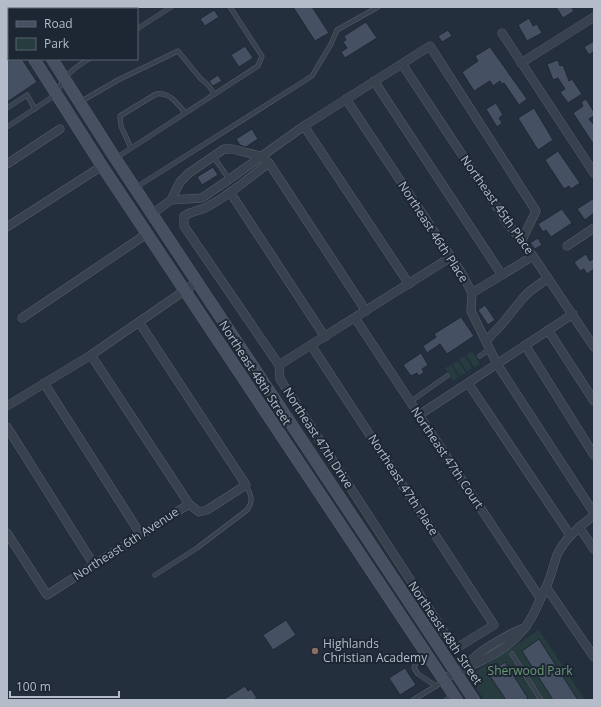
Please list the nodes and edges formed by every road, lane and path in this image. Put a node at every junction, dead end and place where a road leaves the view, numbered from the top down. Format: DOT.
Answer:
graph roads {
  1 [pos="171,7"];
  2 [pos="230,7"];
  3 [pos="378,7"];
  4 [pos="594,17"];
  5 [pos="138,28"];
  6 [pos="502,33"];
  7 [pos="35,60"];
  8 [pos="53,60"];
  9 [pos="88,60"];
  10 [pos="521,62"];
  11 [pos="402,64"];
  12 [pos="64,79"];
  13 [pos="374,82"];
  14 [pos="56,93"];
  15 [pos="214,94"];
  16 [pos="346,99"];
  17 [pos="80,103"];
  18 [pos="7,108"];
  19 [pos="35,109"];
  20 [pos="185,113"];
  21 [pos="304,126"];
  22 [pos="7,127"];
  23 [pos="60,129"];
  24 [pos="132,148"];
  25 [pos="92,149"];
  26 [pos="213,156"];
  27 [pos="260,156"];
  28 [pos="115,158"];
  29 [pos="269,163"];
  30 [pos="7,164"];
  31 [pos="102,166"];
  32 [pos="594,173"];
  33 [pos="230,179"];
  34 [pos="135,188"];
  35 [pos="230,192"];
  36 [pos="171,200"];
  37 [pos="152,214"];
  38 [pos="7,227"];
  39 [pos="594,228"];
  40 [pos="148,233"];
  41 [pos="521,242"];
  42 [pos="567,246"];
  43 [pos="533,256"];
  44 [pos="452,257"];
  45 [pos="502,275"];
  46 [pos="548,278"];
  47 [pos="197,282"];
  48 [pos="409,284"];
  49 [pos="185,290"];
  50 [pos="472,294"];
  51 [pos="366,311"];
  52 [pos="573,314"];
  53 [pos="22,318"];
  54 [pos="355,318"];
  55 [pos="139,322"];
  56 [pos="548,330"];
  57 [pos="325,337"];
  58 [pos="486,341"];
  59 [pos="311,345"];
  60 [pos="525,346"];
  61 [pos="594,347"];
  62 [pos="490,349"];
  63 [pos="91,355"];
  64 [pos="480,356"];
  65 [pos="497,364"];
  66 [pos="279,365"];
  67 [pos="447,376"];
  68 [pos="44,383"];
  69 [pos="468,383"];
  70 [pos="594,401"];
  71 [pos="410,402"];
  72 [pos="7,406"];
  73 [pos="419,415"];
  74 [pos="7,427"];
  75 [pos="594,455"];
  76 [pos="246,485"];
  77 [pos="189,504"];
  78 [pos="594,514"];
  79 [pos="580,527"];
  80 [pos="7,533"];
  81 [pos="141,535"];
  82 [pos="570,535"];
  83 [pos="594,549"];
  84 [pos="94,565"];
  85 [pos="155,575"];
  86 [pos="546,587"];
  87 [pos="540,598"];
  88 [pos="455,649"];
  89 [pos="426,654"];
  90 [pos="512,654"];
  91 [pos="594,657"];
  92 [pos="456,672"];
  93 [pos="441,682"];
  94 [pos="455,699"];
  95 [pos="413,700"];
  96 [pos="474,700"];
  97 [pos="541,700"];
  1 -- 5 [label="lane"];
  2 -- 15 [label="lane"];
  3 -- 34 [label="lane"];
  4 -- 10 [label="street"];
  6 -- 10 [label="street"];
  7 -- 14 [label="main road, Northeast 48th Street"];
  8 -- 12 [label="main road, Northeast 48th Street"];
  9 -- 12 [label="lane"];
  10 -- 32 [label="street"];
  11 -- 13 [label="street"];
  11 -- 41 [label="street, Northeast 45th Place"];
  11 -- 41 [label="street"];
  12 -- 14 [label="lane"];
  12 -- 17 [label="main road, Northeast 48th Street"];
  13 -- 16 [label="street"];
  13 -- 45 [label="street"];
  14 -- 19 [label="lane"];
  14 -- 25 [label="main road, Northeast 48th Street"];
  15 -- 17 [label="lane"];
  15 -- 20 [label="lane"];
  16 -- 21 [label="street"];
  16 -- 44 [label="street, Northeast 46th Place"];
  17 -- 28 [label="main road, Northeast 48th Street"];
  18 -- 19 [label="lane"];
  19 -- 22 [label="lane"];
  20 -- 24 [label="lane"];
  20 -- 24 [label="lane"];
  21 -- 27 [label="street"];
  21 -- 48 [label="street"];
  23 -- 30 [label="street"];
  24 -- 28 [label="lane"];
  25 -- 31 [label="main road, Northeast 48th Street"];
  25 -- 37 [label="main road"];
  26 -- 27 [label="street"];
  26 -- 33 [label="lane"];
  26 -- 36 [label="street"];
  27 -- 29 [label="street"];
  27 -- 33 [label="street"];
  28 -- 34 [label="main road, Northeast 48th Street"];
  29 -- 35 [label="street"];
  29 -- 51 [label="street"];
  31 -- 38 [label="street"];
  31 -- 40 [label="main road, Northeast 48th Street"];
  33 -- 36 [label="street"];
  34 -- 37 [label="main road, Northeast 48th Street"];
  35 -- 57 [label="street"];
  35 -- 66 [label="street, Northeast 47th Drive"];
  36 -- 37 [label="street"];
  37 -- 47 [label="main road, Northeast 48th Street"];
  39 -- 42 [label="street"];
  40 -- 49 [label="main road, Northeast 48th Street"];
  40 -- 53 [label="street"];
  41 -- 43 [label="street, Northeast 45th Place"];
  43 -- 45 [label="street"];
  43 -- 46 [label="street, Northeast 45th Place"];
  44 -- 48 [label="street"];
  44 -- 50 [label="street, Northeast 46th Place"];
  45 -- 50 [label="street"];
  46 -- 52 [label="street, Northeast 45th Place"];
  46 -- 58 [label="street"];
  47 -- 49 [label="street"];
  47 -- 92 [label="main road, Northeast 48th Street"];
  48 -- 51 [label="street"];
  49 -- 55 [label="street"];
  49 -- 89 [label="main road, Northeast 48th Street"];
  50 -- 58 [label="street, Northeast 46th Place"];
  51 -- 54 [label="street"];
  52 -- 56 [label="street"];
  52 -- 61 [label="street, Northeast 45th Place"];
  54 -- 57 [label="street"];
  54 -- 71 [label="street, Northeast 47th Court"];
  55 -- 63 [label="street"];
  55 -- 76 [label="street"];
  56 -- 60 [label="street"];
  56 -- 70 [label="street"];
  57 -- 59 [label="street"];
  58 -- 62 [label="street, Northeast 46th Place"];
  59 -- 66 [label="street"];
  59 -- 88 [label="street, Northeast 47th Place"];
  60 -- 65 [label="street"];
  60 -- 75 [label="street"];
  62 -- 64 [label="lane"];
  62 -- 65 [label="street, Northeast 46th Place"];
  63 -- 68 [label="street"];
  63 -- 77 [label="street"];
  65 -- 69 [label="street"];
  65 -- 78 [label="street, Northeast 46th Place"];
  66 -- 88 [label="street, Northeast 47th Drive"];
  67 -- 71 [label="lane"];
  68 -- 72 [label="street"];
  68 -- 81 [label="street"];
  69 -- 73 [label="street"];
  69 -- 82 [label="street"];
  71 -- 73 [label="street, Northeast 47th Court"];
  73 -- 87 [label="street, Northeast 47th Court"];
  74 -- 84 [label="street"];
  76 -- 77 [label="street, Northeast 6th Avenue"];
  76 -- 85 [label="lane"];
  77 -- 81 [label="street, Northeast 6th Avenue"];
  78 -- 79 [label="street"];
  79 -- 82 [label="street"];
  79 -- 83 [label="street"];
  80 -- 84 [label="street, Northeast 6th Avenue"];
  81 -- 84 [label="street, Northeast 6th Avenue"];
  82 -- 86 [label="street"];
  86 -- 87 [label="street"];
  86 -- 91 [label="street"];
  87 -- 92 [label="street"];
  89 -- 93 [label="main road, Northeast 48th Street"];
  89 -- 93 [label="lane"];
  90 -- 97 [label="lane"];
  92 -- 93 [label="street"];
  92 -- 96 [label="main road, Northeast 48th Street"];
  93 -- 94 [label="main road, Northeast 48th Street"];
  93 -- 95 [label="lane"];
}
